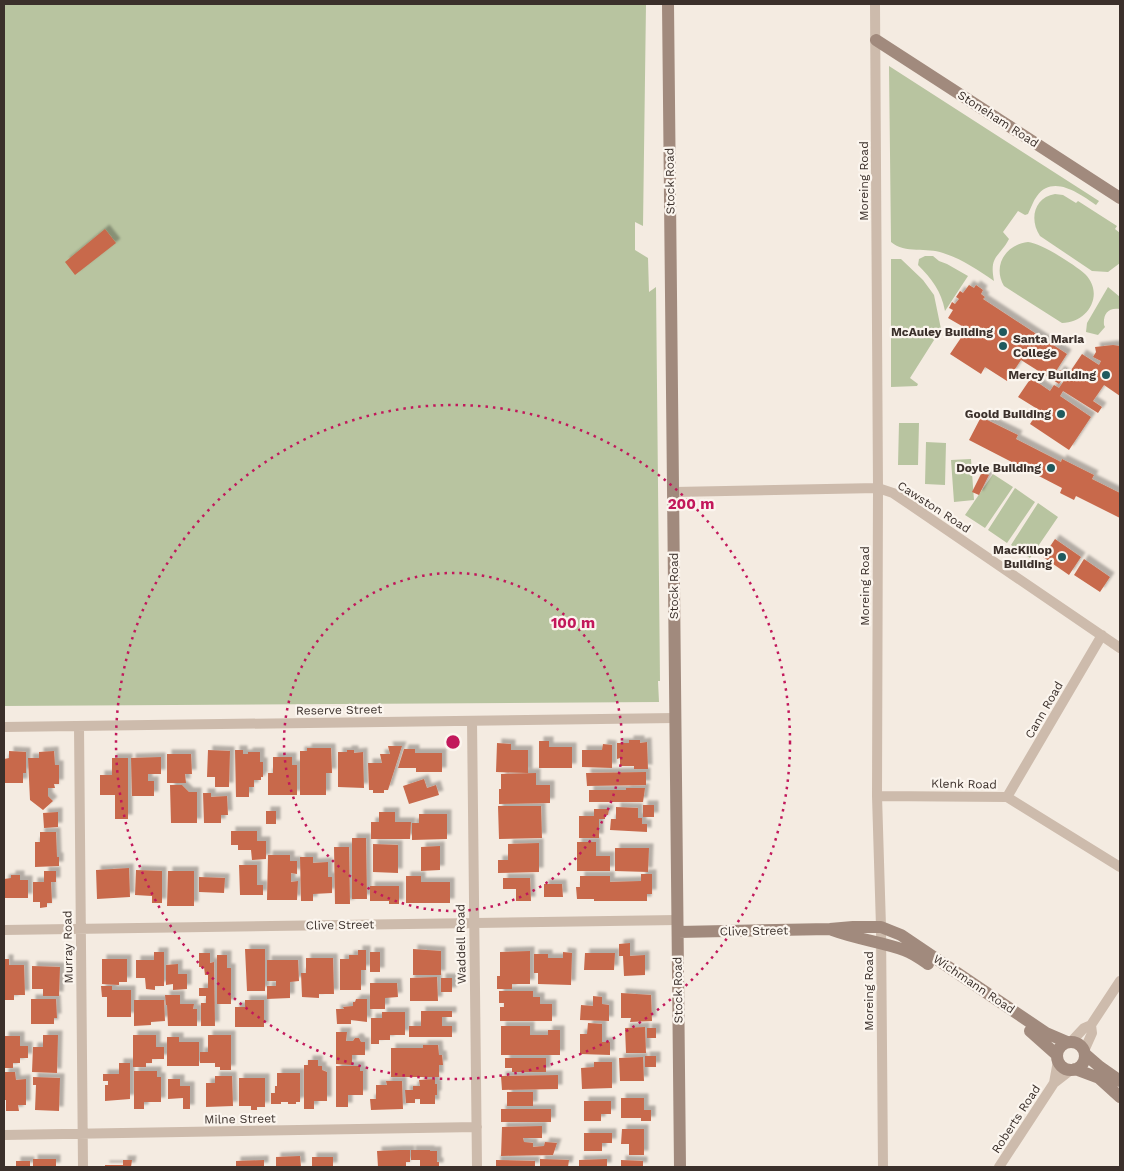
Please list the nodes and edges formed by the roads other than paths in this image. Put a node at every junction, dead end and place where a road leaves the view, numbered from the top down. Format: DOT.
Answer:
graph roads {
  1 [pos="668,4"];
  2 [pos="875,4"];
  3 [pos="876,40"];
  4 [pos="1120,198"];
  5 [pos="878,488"];
  6 [pos="674,492"];
  7 [pos="1102,635"];
  8 [pos="1120,648"];
  9 [pos="675,718"];
  10 [pos="472,721"];
  11 [pos="79,726"];
  12 [pos="4,727"];
  13 [pos="877,796"];
  14 [pos="1007,797"];
  15 [pos="1120,867"];
  16 [pos="474,924"];
  17 [pos="677,926"];
  18 [pos="881,927"];
  19 [pos="81,928"];
  20 [pos="4,930"];
  21 [pos="830,930"];
  22 [pos="881,945"];
  23 [pos="1120,980"];
  24 [pos="1091,1025"];
  25 [pos="1069,1042"];
  26 [pos="1085,1052"];
  27 [pos="1058,1058"];
  28 [pos="1074,1069"];
  29 [pos="1120,1081"];
  30 [pos="1054,1084"];
  31 [pos="1120,1097"];
  32 [pos="477,1127"];
  33 [pos="83,1134"];
  34 [pos="4,1135"];
  35 [pos="83,1167"];
  36 [pos="477,1167"];
  37 [pos="680,1167"];
  38 [pos="883,1167"];
  39 [pos="999,1167"];
  1 -- 6 [label="street, Stock Road"];
  2 -- 3 [label="street, Moreing Road"];
  3 -- 4 [label="street, Stoneham Road"];
  3 -- 5 [label="street, Moreing Road"];
  5 -- 6 [label="street, Cawston Road"];
  5 -- 7 [label="street, Cawston Road"];
  5 -- 13 [label="street, Moreing Road"];
  6 -- 9 [label="street, Stock Road"];
  7 -- 8 [label="street, Cawston Road"];
  7 -- 14 [label="street, Cann Road"];
  9 -- 10 [label="street, Reserve Street"];
  9 -- 17 [label="street, Stock Road"];
  10 -- 11 [label="street, Reserve Street"];
  10 -- 16 [label="street, Waddell Road"];
  11 -- 12 [label="street, Reserve Street"];
  11 -- 19 [label="street, Murray Road"];
  13 -- 14 [label="street, Klenk Road"];
  13 -- 18 [label="street, Moreing Road"];
  14 -- 15 [label="street, Klenk Road"];
  16 -- 17 [label="street, Clive Street"];
  16 -- 19 [label="street, Clive Street"];
  16 -- 32 [label="street, Waddell Road"];
  17 -- 21 [label="street, Clive Street"];
  17 -- 37 [label="street, Stock Road"];
  18 -- 21 [label="street, Clive Street"];
  18 -- 22 [label="street, Moreing Road"];
  18 -- 25 [label="street, Wichmann Road"];
  19 -- 20 [label="street, Clive Street"];
  19 -- 33 [label="street, Murray Road"];
  21 -- 22 [label="street, Clive Street"];
  22 -- 27 [label="street, Wichmann Road"];
  22 -- 38 [label="street, Moreing Road"];
  23 -- 24 [label="street"];
  24 -- 25 [label="street"];
  24 -- 26 [label="street"];
  25 -- 26 [label="street"];
  25 -- 27 [label="street"];
  26 -- 28 [label="street"];
  26 -- 29 [label="street"];
  27 -- 28 [label="street"];
  27 -- 30 [label="street, Roberts Road"];
  28 -- 30 [label="street, Roberts Road"];
  28 -- 31 [label="street"];
  30 -- 39 [label="street, Roberts Road"];
  32 -- 33 [label="street, Milne Street"];
  32 -- 36 [label="street, Waddell Road"];
  33 -- 34 [label="street, Milne Street"];
  33 -- 35 [label="street, Murray Road"];
}
